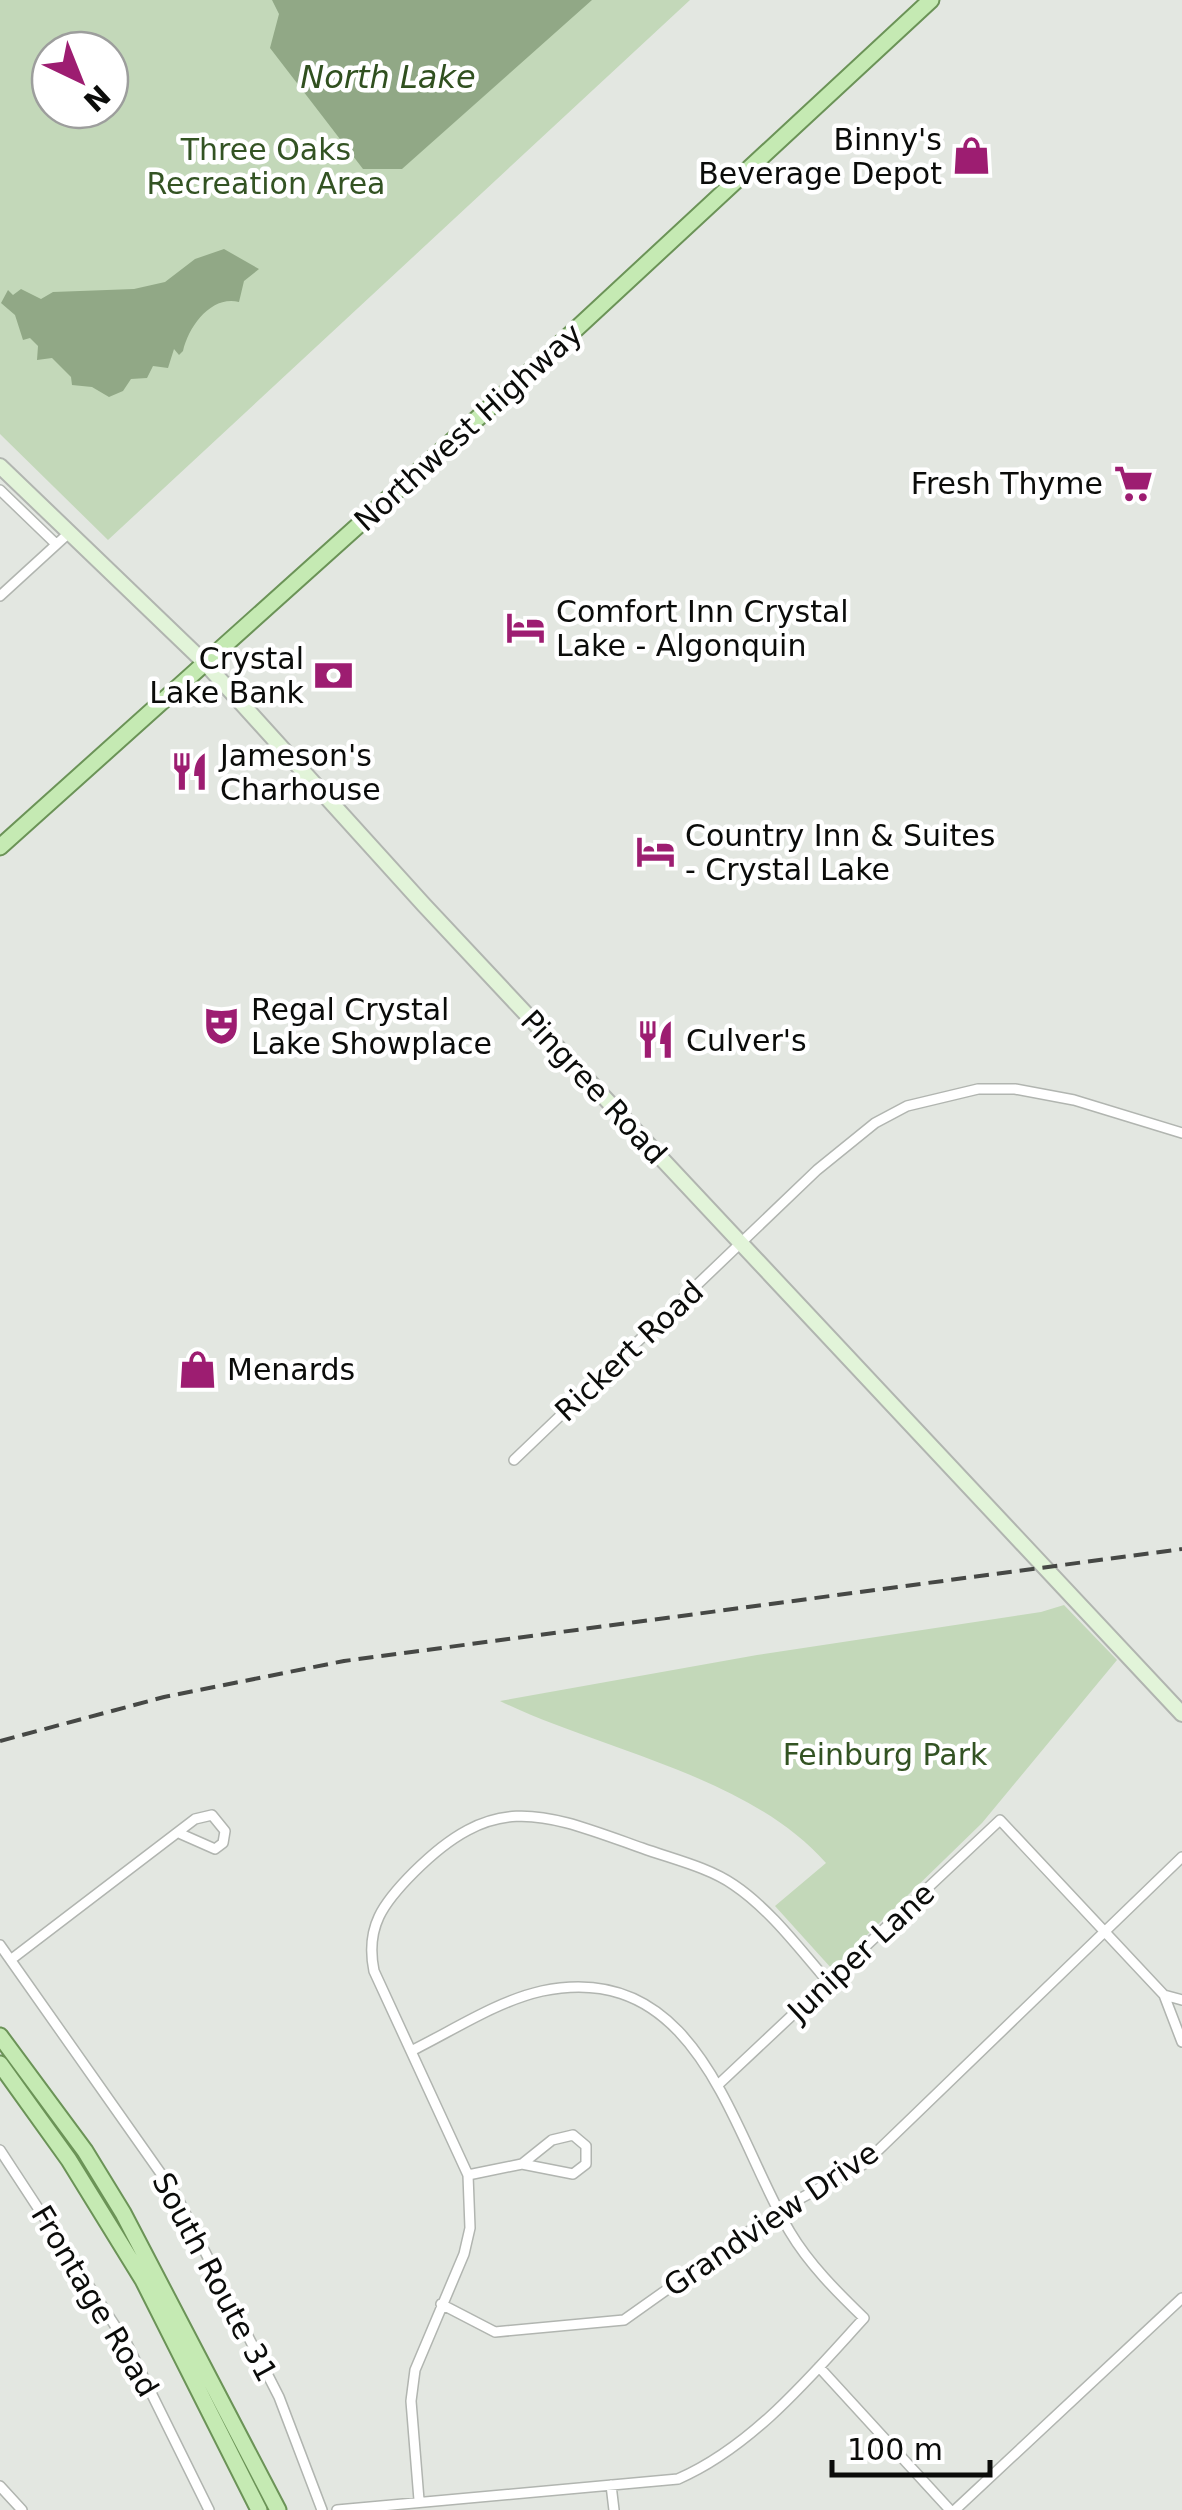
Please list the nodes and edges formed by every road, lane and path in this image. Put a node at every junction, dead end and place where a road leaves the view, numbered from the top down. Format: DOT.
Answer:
graph roads {
  1 [pos="931,0"];
  2 [pos="0,466"];
  3 [pos="0,490"];
  4 [pos="70,532"];
  5 [pos="56,544"];
  6 [pos="0,596"];
  7 [pos="206,664"];
  8 [pos="0,847"];
  9 [pos="1182,1133"];
  10 [pos="744,1242"];
  11 [pos="514,1460"];
  12 [pos="1182,1714"];
  13 [pos="181,1834"];
  14 [pos="1182,1857"];
  15 [pos="1104,1930"];
  16 [pos="0,1945"];
  17 [pos="13,1958"];
  18 [pos="830,1984"];
  19 [pos="1164,1995"];
  20 [pos="1182,2000"];
  21 [pos="0,2036"];
  22 [pos="1182,2042"];
  23 [pos="411,2051"];
  24 [pos="0,2064"];
  25 [pos="720,2083"];
  26 [pos="0,2150"];
  27 [pos="522,2164"];
  28 [pos="468,2175"];
  29 [pos="779,2210"];
  30 [pos="1182,2298"];
  31 [pos="441,2304"];
  32 [pos="819,2367"];
  33 [pos="611,2485"];
  34 [pos="2,2487"];
  35 [pos="418,2500"];
  36 [pos="612,2508"];
  37 [pos="22,2510"];
  38 [pos="209,2510"];
  39 [pos="258,2510"];
  40 [pos="278,2510"];
  41 [pos="322,2510"];
  42 [pos="336,2510"];
  43 [pos="952,2510"];
  1 -- 7 [label="main road, Northwest Highway"];
  2 -- 4 [label="street, Pingree Road"];
  3 -- 5 [label="street"];
  4 -- 5 [label="street"];
  4 -- 7 [label="street, Pingree Road"];
  5 -- 6 [label="street"];
  7 -- 8 [label="main road, Northwest Highway"];
  7 -- 10 [label="street, Pingree Road"];
  9 -- 10 [label="street, Rickert Road"];
  10 -- 11 [label="street, Rickert Road"];
  10 -- 12 [label="street, Pingree Road"];
  13 -- 13 [label="street"];
  13 -- 17 [label="street"];
  14 -- 15 [label="street, Grandview Drive"];
  15 -- 18 [label="street, Juniper Lane"];
  15 -- 19 [label="street"];
  15 -- 29 [label="street, Grandview Drive"];
  16 -- 17 [label="street, South Route 31"];
  17 -- 41 [label="street, South Route 31"];
  18 -- 23 [label="street"];
  18 -- 25 [label="street, Juniper Lane"];
  19 -- 20 [label="street"];
  19 -- 22 [label="street"];
  21 -- 40 [label="main road"];
  23 -- 25 [label="street"];
  23 -- 28 [label="street"];
  24 -- 39 [label="main road"];
  25 -- 29 [label="street"];
  26 -- 38 [label="street, Frontage Road"];
  27 -- 27 [label="street"];
  27 -- 28 [label="street"];
  28 -- 31 [label="street"];
  29 -- 31 [label="street, Grandview Drive"];
  29 -- 32 [label="street"];
  30 -- 43 [label="street"];
  31 -- 35 [label="street"];
  32 -- 33 [label="street"];
  32 -- 43 [label="street"];
  33 -- 35 [label="street"];
  33 -- 36 [label="street"];
  34 -- 37 [label="street"];
  35 -- 42 [label="street"];
}
